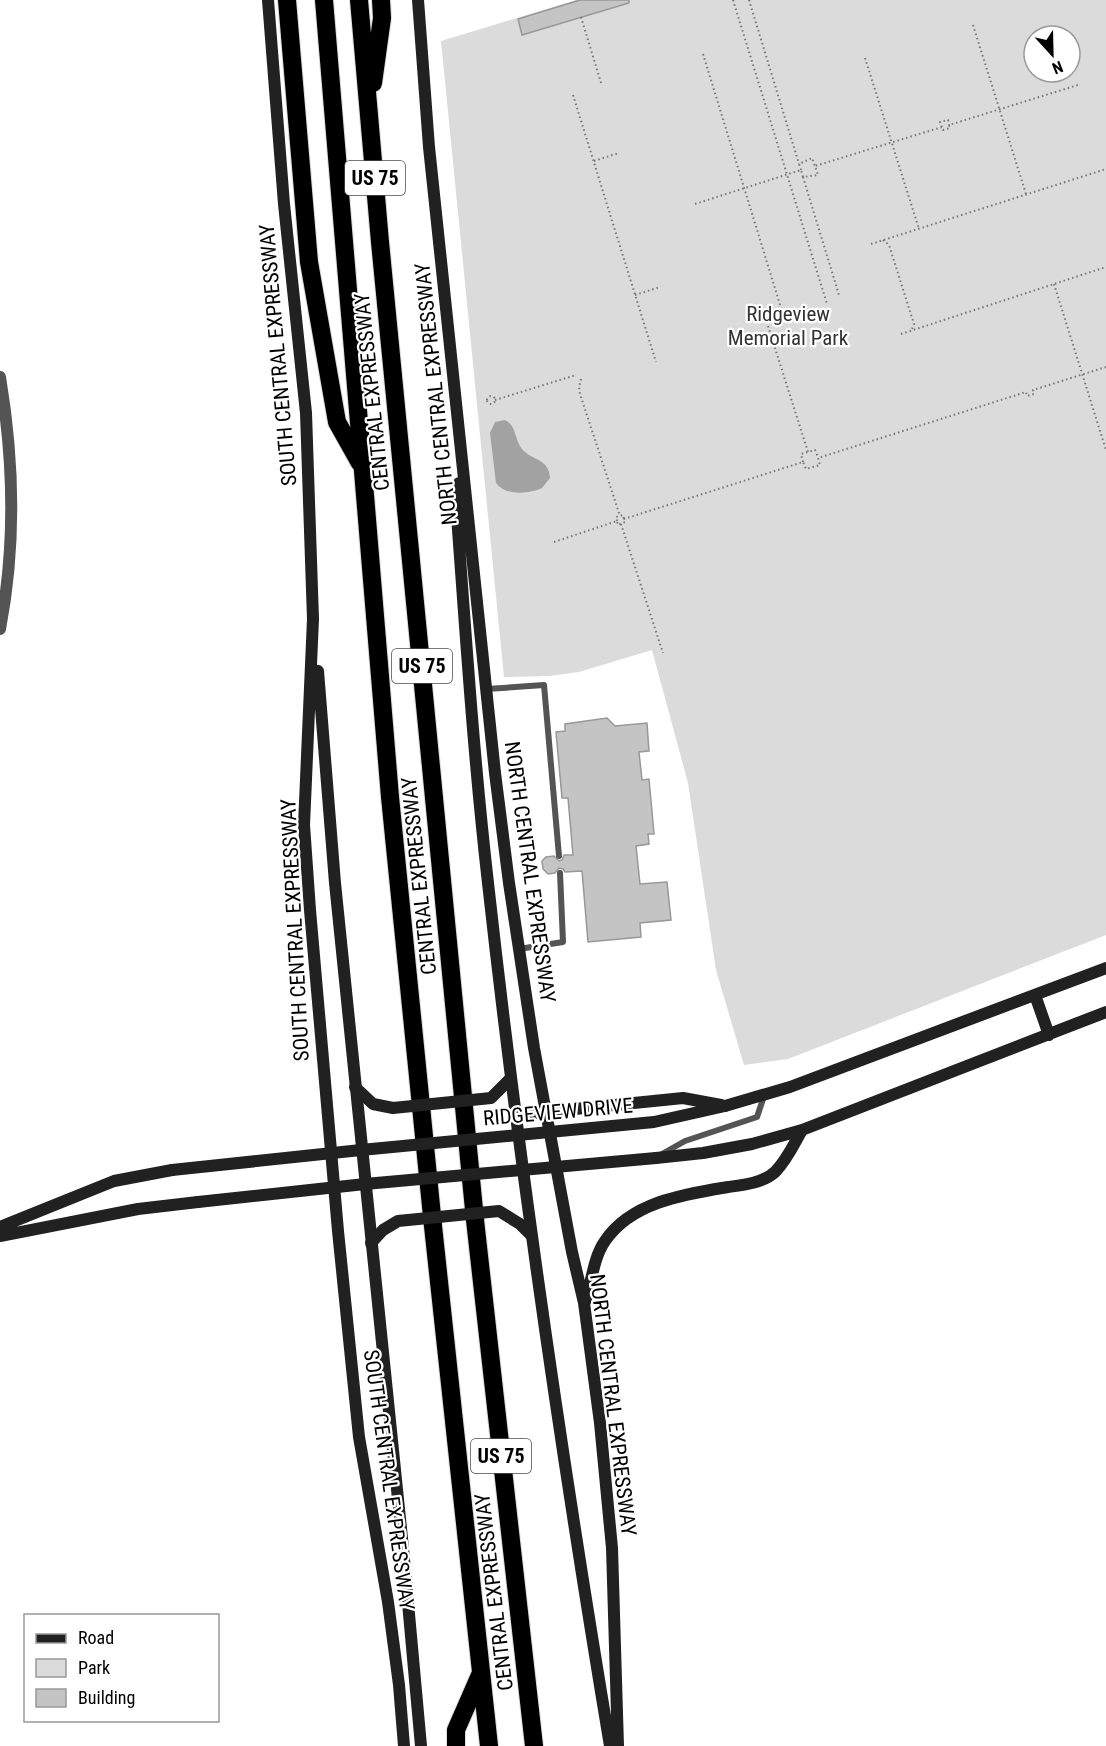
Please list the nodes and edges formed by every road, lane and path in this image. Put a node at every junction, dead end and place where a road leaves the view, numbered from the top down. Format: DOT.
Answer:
graph roads {
  1 [pos="268,0"];
  2 [pos="287,0"];
  3 [pos="324,0"];
  4 [pos="359,0"];
  5 [pos="381,0"];
  6 [pos="418,0"];
  7 [pos="733,0"];
  8 [pos="748,0"];
  9 [pos="581,17"];
  10 [pos="973,25"];
  11 [pos="703,54"];
  12 [pos="865,58"];
  13 [pos="1078,85"];
  14 [pos="602,86"];
  15 [pos="573,95"];
  16 [pos="999,109"];
  17 [pos="369,115"];
  18 [pos="891,142"];
  19 [pos="619,153"];
  20 [pos="594,161"];
  21 [pos="799,164"];
  22 [pos="815,166"];
  23 [pos="1106,168"];
  24 [pos="801,170"];
  25 [pos="787,175"];
  26 [pos="804,177"];
  27 [pos="744,188"];
  28 [pos="1026,195"];
  29 [pos="695,204"];
  30 [pos="919,229"];
  31 [pos="883,240"];
  32 [pos="871,244"];
  33 [pos="1106,267"];
  34 [pos="1054,284"];
  35 [pos="660,287"];
  36 [pos="635,295"];
  37 [pos="838,295"];
  38 [pos="827,304"];
  39 [pos="785,321"];
  40 [pos="768,326"];
  41 [pos="911,330"];
  42 [pos="901,334"];
  43 [pos="656,362"];
  44 [pos="1106,366"];
  45 [pos="1082,374"];
  46 [pos="576,375"];
  47 [pos="0,377"];
  48 [pos="581,379"];
  49 [pos="495,400"];
  50 [pos="461,449"];
  51 [pos="1106,450"];
  52 [pos="808,452"];
  53 [pos="818,458"];
  54 [pos="804,462"];
  55 [pos="363,469"];
  56 [pos="620,516"];
  57 [pos="624,519"];
  58 [pos="617,521"];
  59 [pos="621,524"];
  60 [pos="554,542"];
  61 [pos="314,619"];
  62 [pos="0,629"];
  63 [pos="663,653"];
  64 [pos="487,689"];
  65 [pos="559,856"];
  66 [pos="560,873"];
  67 [pos="519,949"];
  68 [pos="1106,968"];
  69 [pos="1035,995"];
  70 [pos="1106,1012"];
  71 [pos="1049,1035"];
  72 [pos="510,1079"];
  73 [pos="355,1087"];
  74 [pos="764,1095"];
  75 [pos="725,1106"];
  76 [pos="516,1114"];
  77 [pos="802,1130"];
  78 [pos="518,1136"];
  79 [pos="361,1150"];
  80 [pos="656,1158"];
  81 [pos="523,1170"];
  82 [pos="365,1184"];
  83 [pos="0,1227"];
  84 [pos="531,1234"];
  85 [pos="0,1236"];
  86 [pos="371,1243"];
  87 [pos="584,1303"];
  88 [pos="481,1673"];
  89 [pos="404,1746"];
  90 [pos="421,1746"];
  91 [pos="456,1746"];
  92 [pos="489,1746"];
  93 [pos="535,1746"];
  94 [pos="610,1746"];
  95 [pos="618,1746"];
  1 -- 61 [label="main road, SOUTH CENTRAL EXPRESSWAY"];
  2 -- 55 [label="highway"];
  3 -- 55 [label="highway, CENTRAL EXPRESSWAY / US 75"];
  4 -- 17 [label="highway, CENTRAL EXPRESSWAY / US 75"];
  5 -- 17 [label="highway"];
  6 -- 50 [label="main road, NORTH CENTRAL EXPRESSWAY"];
  7 -- 25 [label="path"];
  8 -- 21 [label="path"];
  9 -- 14 [label="path"];
  10 -- 16 [label="path"];
  11 -- 27 [label="path"];
  12 -- 18 [label="path"];
  13 -- 16 [label="path"];
  15 -- 20 [label="path"];
  16 -- 18 [label="path"];
  16 -- 28 [label="path"];
  17 -- 93 [label="highway, CENTRAL EXPRESSWAY / US 75"];
  18 -- 22 [label="path"];
  18 -- 30 [label="path"];
  19 -- 20 [label="path"];
  20 -- 36 [label="path"];
  21 -- 22 [label="path"];
  21 -- 24 [label="path"];
  22 -- 26 [label="path"];
  23 -- 28 [label="path"];
  24 -- 25 [label="path"];
  24 -- 26 [label="path"];
  25 -- 27 [label="path"];
  25 -- 38 [label="path"];
  26 -- 37 [label="path"];
  27 -- 29 [label="path"];
  27 -- 39 [label="path"];
  28 -- 30 [label="path"];
  30 -- 31 [label="path"];
  31 -- 32 [label="path"];
  31 -- 41 [label="path"];
  33 -- 34 [label="path"];
  34 -- 41 [label="path"];
  34 -- 45 [label="path"];
  35 -- 36 [label="path"];
  36 -- 43 [label="path"];
  40 -- 52 [label="path"];
  41 -- 42 [label="path"];
  44 -- 45 [label="path"];
  45 -- 51 [label="path"];
  45 -- 53 [label="path"];
  46 -- 49 [label="path"];
  47 -- 62 [label="street"];
  48 -- 56 [label="path"];
  50 -- 64 [label="main road, NORTH CENTRAL EXPRESSWAY"];
  50 -- 72 [label="main road"];
  52 -- 53 [label="path"];
  52 -- 54 [label="path"];
  53 -- 54 [label="path"];
  54 -- 57 [label="path"];
  55 -- 88 [label="highway, CENTRAL EXPRESSWAY / US 75"];
  56 -- 57 [label="path"];
  56 -- 58 [label="path"];
  57 -- 59 [label="path"];
  58 -- 59 [label="path"];
  58 -- 60 [label="path"];
  59 -- 63 [label="path"];
  61 -- 73 [label="main road"];
  61 -- 89 [label="main road, SOUTH CENTRAL EXPRESSWAY"];
  64 -- 65 [label="lane"];
  64 -- 67 [label="main road, NORTH CENTRAL EXPRESSWAY"];
  66 -- 67 [label="lane"];
  67 -- 87 [label="main road, NORTH CENTRAL EXPRESSWAY"];
  68 -- 69 [label="main road, RIDGEVIEW DRIVE"];
  69 -- 71 [label="main road"];
  69 -- 74 [label="main road, RIDGEVIEW DRIVE"];
  70 -- 71 [label="main road"];
  71 -- 77 [label="main road"];
  72 -- 73 [label="main road, bridge"];
  72 -- 76 [label="main road"];
  73 -- 79 [label="main road"];
  74 -- 75 [label="main road, RIDGEVIEW DRIVE"];
  74 -- 80 [label="lane"];
  75 -- 76 [label="main road, bridge"];
  75 -- 78 [label="main road, RIDGEVIEW DRIVE, bridge"];
  76 -- 78 [label="main road"];
  77 -- 80 [label="main road"];
  77 -- 87 [label="main road"];
  78 -- 79 [label="main road, RIDGEVIEW DRIVE, bridge"];
  78 -- 81 [label="main road"];
  79 -- 82 [label="main road"];
  79 -- 83 [label="main road, RIDGEVIEW DRIVE, bridge"];
  80 -- 81 [label="main road, bridge"];
  81 -- 82 [label="main road, bridge"];
  81 -- 84 [label="main road"];
  82 -- 85 [label="main road, bridge"];
  82 -- 86 [label="main road"];
  84 -- 86 [label="main road, bridge"];
  84 -- 94 [label="main road"];
  86 -- 90 [label="main road"];
  87 -- 95 [label="main road, NORTH CENTRAL EXPRESSWAY"];
  88 -- 91 [label="highway"];
  88 -- 92 [label="highway, CENTRAL EXPRESSWAY / US 75"];
}
